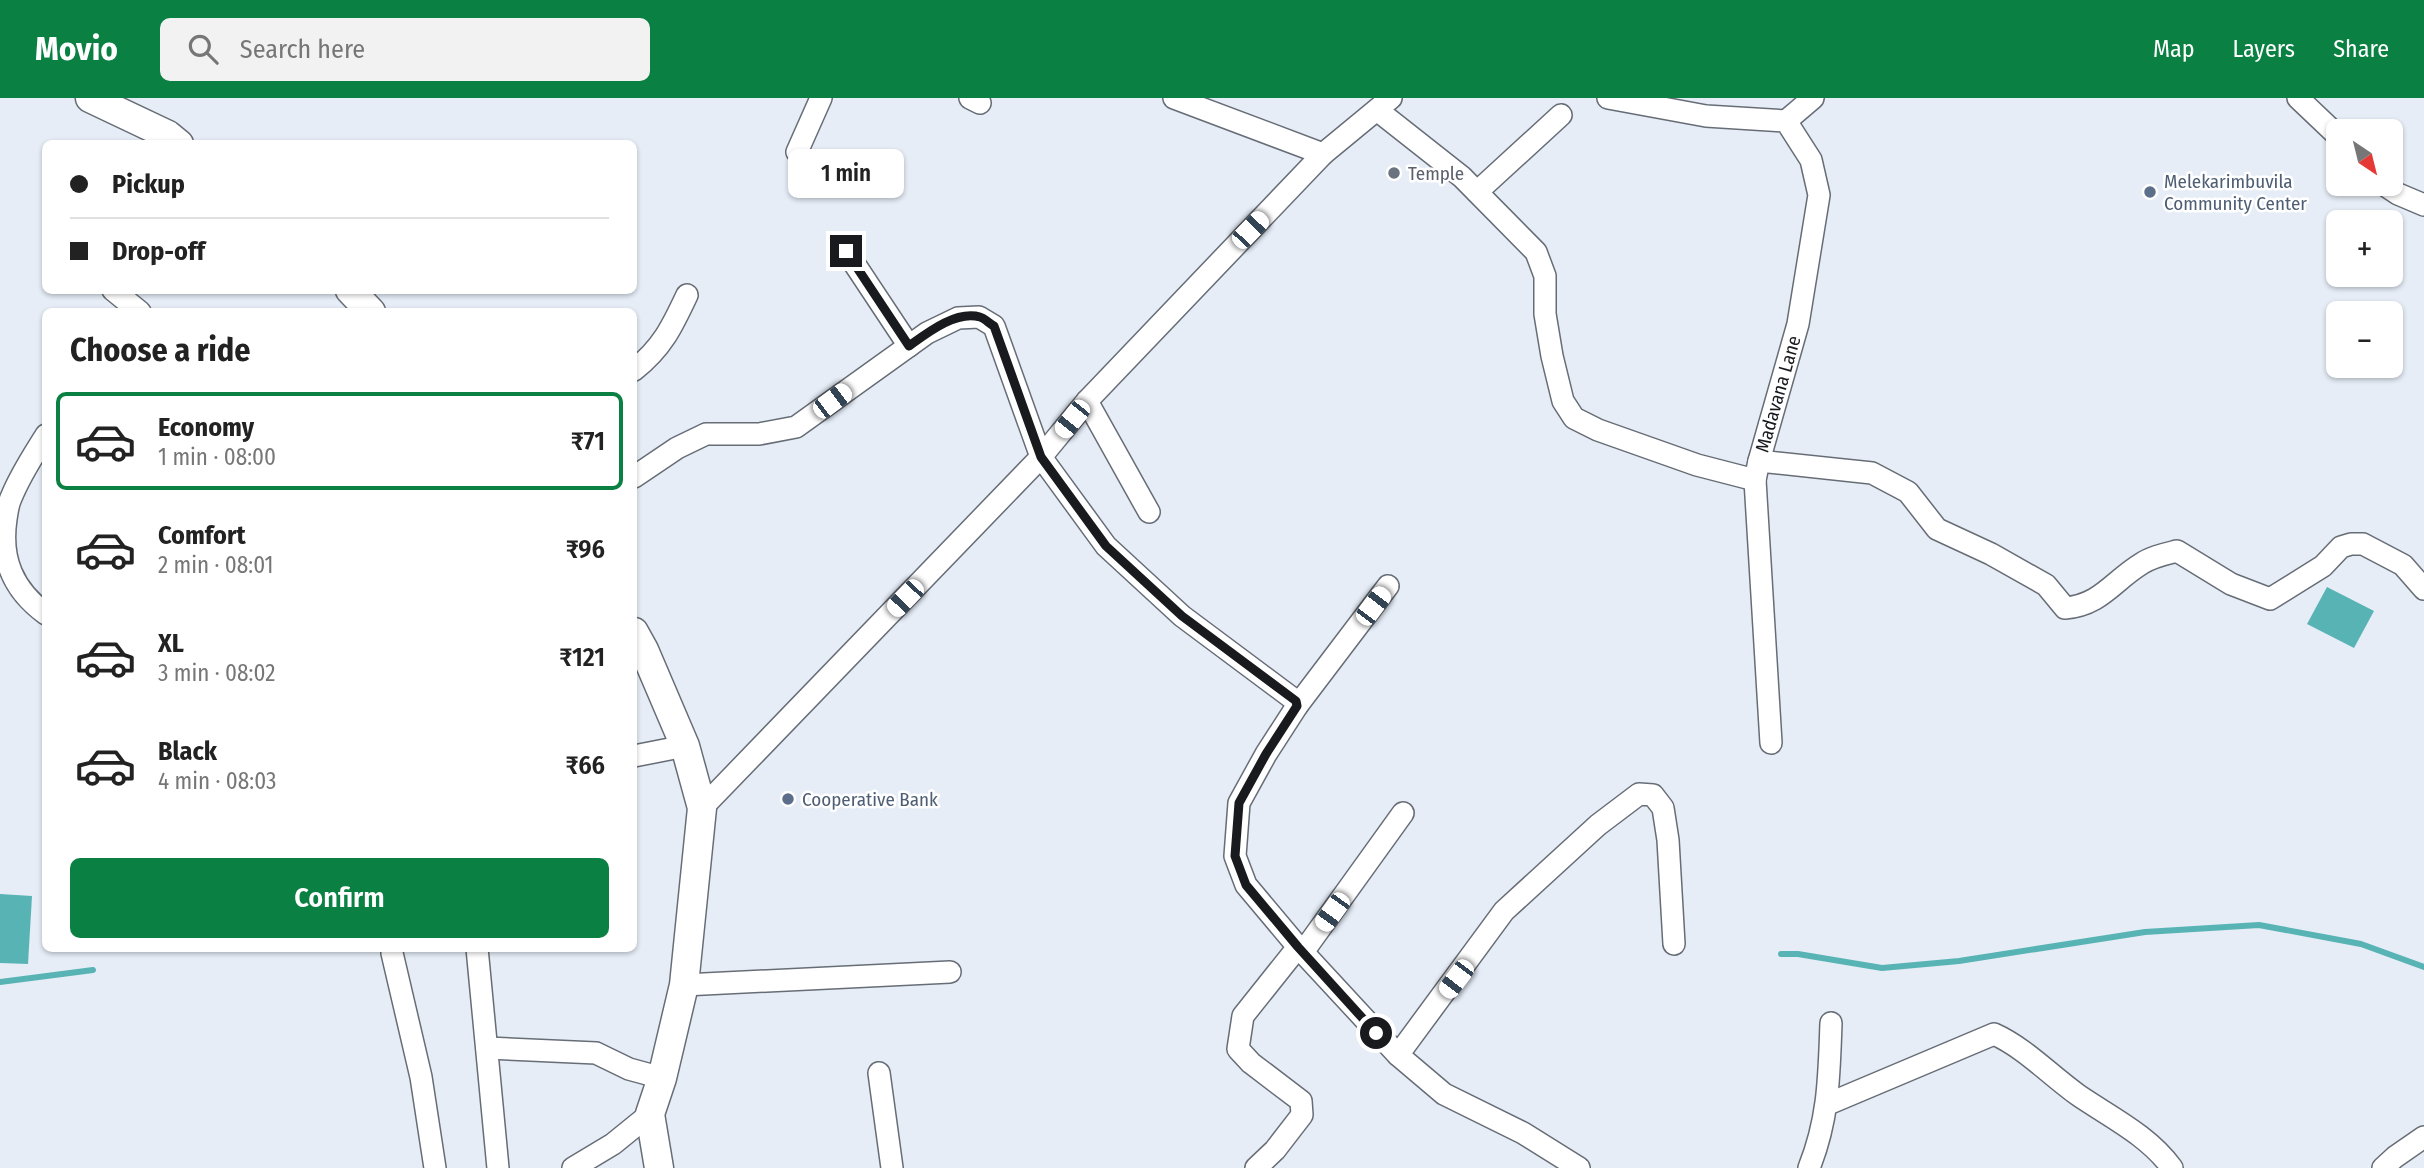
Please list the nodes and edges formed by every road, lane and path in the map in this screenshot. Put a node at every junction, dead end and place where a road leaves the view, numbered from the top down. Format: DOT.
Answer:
graph roads {
  1 [pos="821,98"];
  2 [pos="1174,98"];
  3 [pos="1608,98"];
  4 [pos="1813,98"];
  5 [pos="2298,98"];
  6 [pos="102,101"];
  7 [pos="1384,104"];
  8 [pos="1560,116"];
  9 [pos="1786,121"];
  10 [pos="2326,125"];
  11 [pos="174,140"];
  12 [pos="797,152"];
  13 [pos="1323,154"];
  14 [pos="1477,191"];
  15 [pos="2403,196"];
  16 [pos="2424,205"];
  17 [pos="846,251"];
  18 [pos="118,294"];
  19 [pos="354,294"];
  20 [pos="687,295"];
  21 [pos="135,308"];
  22 [pos="368,308"];
  23 [pos="909,346"];
  24 [pos="637,368"];
  25 [pos="1087,401"];
  26 [pos="42,441"];
  27 [pos="1041,457"];
  28 [pos="1757,471"];
  29 [pos="637,475"];
  30 [pos="1149,512"];
  31 [pos="3,559"];
  32 [pos="1388,586"];
  33 [pos="2424,589"];
  34 [pos="42,611"];
  35 [pos="637,637"];
  36 [pos="1297,706"];
  37 [pos="1771,743"];
  38 [pos="685,746"];
  39 [pos="637,755"];
  40 [pos="702,808"];
  41 [pos="1403,813"];
  42 [pos="1674,944"];
  43 [pos="1300,949"];
  44 [pos="477,952"];
  45 [pos="392,953"];
  46 [pos="950,972"];
  47 [pos="684,985"];
  48 [pos="1831,1023"];
  49 [pos="487,1048"];
  50 [pos="1398,1055"];
  51 [pos="879,1073"];
  52 [pos="662,1078"];
  53 [pos="1828,1104"];
  54 [pos="650,1114"];
  55 [pos="2424,1137"];
  56 [pos="435,1168"];
  57 [pos="498,1168"];
  58 [pos="573,1168"];
  59 [pos="659,1168"];
  60 [pos="892,1168"];
  61 [pos="1256,1168"];
  62 [pos="1579,1168"];
  63 [pos="1809,1168"];
  64 [pos="2172,1168"];
  65 [pos="2383,1168"];
  1 -- 12 [label="street"];
  2 -- 13 [label="street"];
  3 -- 9 [label="street"];
  4 -- 9 [label="street"];
  5 -- 10 [label="street"];
  6 -- 11 [label="main road"];
  7 -- 13 [label="street"];
  7 -- 14 [label="street"];
  8 -- 14 [label="street"];
  9 -- 28 [label="street, Madavana Lane"];
  13 -- 25 [label="street"];
  14 -- 28 [label="street"];
  15 -- 16 [label="street"];
  17 -- 23 [label="street"];
  18 -- 21 [label="street"];
  19 -- 22 [label="main road"];
  20 -- 24 [label="street"];
  23 -- 27 [label="street"];
  23 -- 29 [label="street"];
  25 -- 27 [label="street"];
  25 -- 30 [label="street"];
  26 -- 31 [label="street"];
  27 -- 36 [label="street"];
  27 -- 40 [label="street"];
  28 -- 33 [label="street, Madavana Lane"];
  28 -- 37 [label="street"];
  31 -- 34 [label="street"];
  32 -- 36 [label="street"];
  35 -- 38 [label="main road"];
  36 -- 43 [label="street"];
  38 -- 39 [label="street"];
  38 -- 40 [label="main road"];
  40 -- 47 [label="main road"];
  41 -- 43 [label="street"];
  42 -- 50 [label="street"];
  43 -- 50 [label="street"];
  43 -- 61 [label="street"];
  44 -- 49 [label="street"];
  45 -- 56 [label="street"];
  46 -- 47 [label="street"];
  47 -- 52 [label="main road"];
  48 -- 53 [label="street"];
  49 -- 52 [label="street"];
  49 -- 57 [label="street"];
  50 -- 62 [label="street"];
  51 -- 60 [label="street"];
  52 -- 54 [label="main road"];
  53 -- 63 [label="street"];
  53 -- 64 [label="street"];
  54 -- 58 [label="street"];
  54 -- 59 [label="main road"];
  55 -- 65 [label="street"];
}
